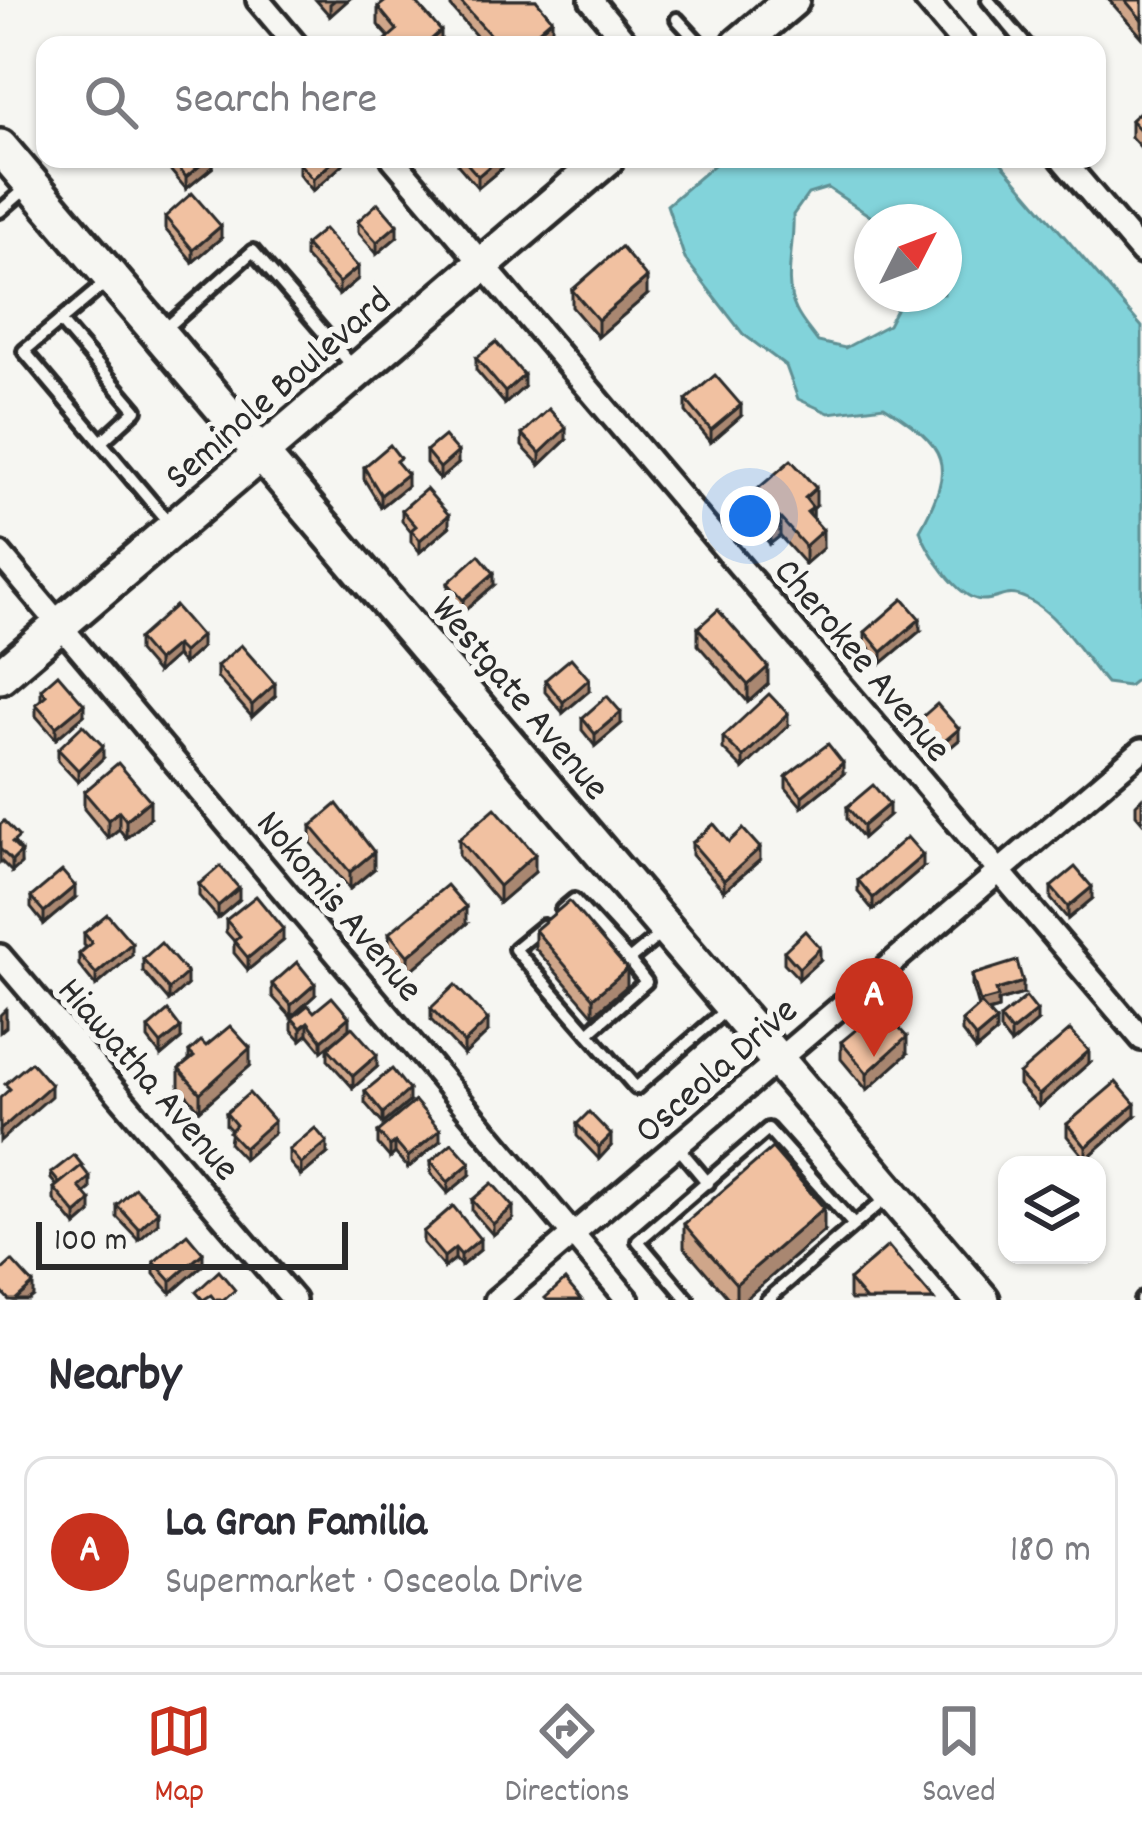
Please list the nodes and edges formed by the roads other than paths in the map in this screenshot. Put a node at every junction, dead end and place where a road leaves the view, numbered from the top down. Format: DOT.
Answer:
graph roads {
  1 [pos="258,0"];
  2 [pos="591,0"];
  3 [pos="792,0"];
  4 [pos="926,0"];
  5 [pos="988,0"];
  6 [pos="677,19"];
  7 [pos="288,36"];
  8 [pos="621,36"];
  9 [pos="693,36"];
  10 [pos="750,36"];
  11 [pos="956,36"];
  12 [pos="1018,36"];
  13 [pos="0,146"];
  14 [pos="401,168"];
  15 [pos="585,168"];
  16 [pos="1069,168"];
  17 [pos="32,184"];
  18 [pos="0,211"];
  19 [pos="1142,254"];
  20 [pos="483,264"];
  21 [pos="112,278"];
  22 [pos="60,321"];
  23 [pos="160,334"];
  24 [pos="357,371"];
  25 [pos="101,442"];
  26 [pos="261,454"];
  27 [pos="174,528"];
  28 [pos="0,554"];
  29 [pos="61,625"];
  30 [pos="0,676"];
  31 [pos="1142,750"];
  32 [pos="999,872"];
  33 [pos="666,929"];
  34 [pos="0,956"];
  35 [pos="629,960"];
  36 [pos="731,1006"];
  37 [pos="588,1033"];
  38 [pos="1142,1039"];
  39 [pos="778,1060"];
  40 [pos="677,1146"];
  41 [pos="708,1183"];
  42 [pos="892,1194"];
  43 [pos="854,1225"];
  44 [pos="573,1236"];
  45 [pos="294,1300"];
  46 [pos="496,1300"];
  47 [pos="628,1300"];
  48 [pos="688,1300"];
  49 [pos="767,1300"];
  50 [pos="982,1300"];
  1 -- 7 [label="street"];
  2 -- 8 [label="street"];
  3 -- 10 [label="street"];
  4 -- 11 [label="street"];
  5 -- 12 [label="lane"];
  6 -- 9 [label="lane"];
  13 -- 17 [label="street, Westgate Avenue"];
  14 -- 20 [label="street, Cherokee Avenue"];
  15 -- 20 [label="street, Seminole Boulevard"];
  16 -- 19 [label="street"];
  17 -- 18 [label="lane"];
  17 -- 21 [label="street, Westgate Avenue"];
  20 -- 24 [label="street, Seminole Boulevard"];
  20 -- 32 [label="street, Cherokee Avenue"];
  21 -- 22 [label="lane"];
  21 -- 23 [label="street, Westgate Avenue"];
  22 -- 25 [label="lane"];
  22 -- 25 [label="lane"];
  23 -- 24 [label="lane"];
  23 -- 26 [label="street, Westgate Avenue"];
  24 -- 26 [label="street, Seminole Boulevard"];
  25 -- 27 [label="lane"];
  26 -- 27 [label="street, Seminole Boulevard"];
  26 -- 33 [label="street, Westgate Avenue"];
  27 -- 29 [label="street, Seminole Boulevard"];
  28 -- 29 [label="street, Nokomis Avenue"];
  29 -- 30 [label="street, Seminole Boulevard"];
  29 -- 44 [label="street, Nokomis Avenue"];
  31 -- 32 [label="street, Osceola Drive"];
  32 -- 38 [label="street, Cherokee Avenue"];
  32 -- 39 [label="street, Osceola Drive"];
  33 -- 35 [label="lane"];
  33 -- 36 [label="street, Westgate Avenue"];
  34 -- 45 [label="street, Hiawatha Avenue"];
  35 -- 37 [label="lane"];
  35 -- 37 [label="lane"];
  36 -- 37 [label="lane"];
  36 -- 39 [label="street, Westgate Avenue"];
  39 -- 40 [label="street, Osceola Drive"];
  39 -- 42 [label="street, Westgate Avenue"];
  40 -- 41 [label="lane"];
  40 -- 44 [label="street, Osceola Drive"];
  41 -- 43 [label="lane"];
  41 -- 48 [label="lane"];
  42 -- 43 [label="lane"];
  42 -- 50 [label="street, Westgate Avenue"];
  43 -- 49 [label="lane"];
  44 -- 46 [label="street, Osceola Drive"];
  44 -- 47 [label="street, Nokomis Avenue"];
}
